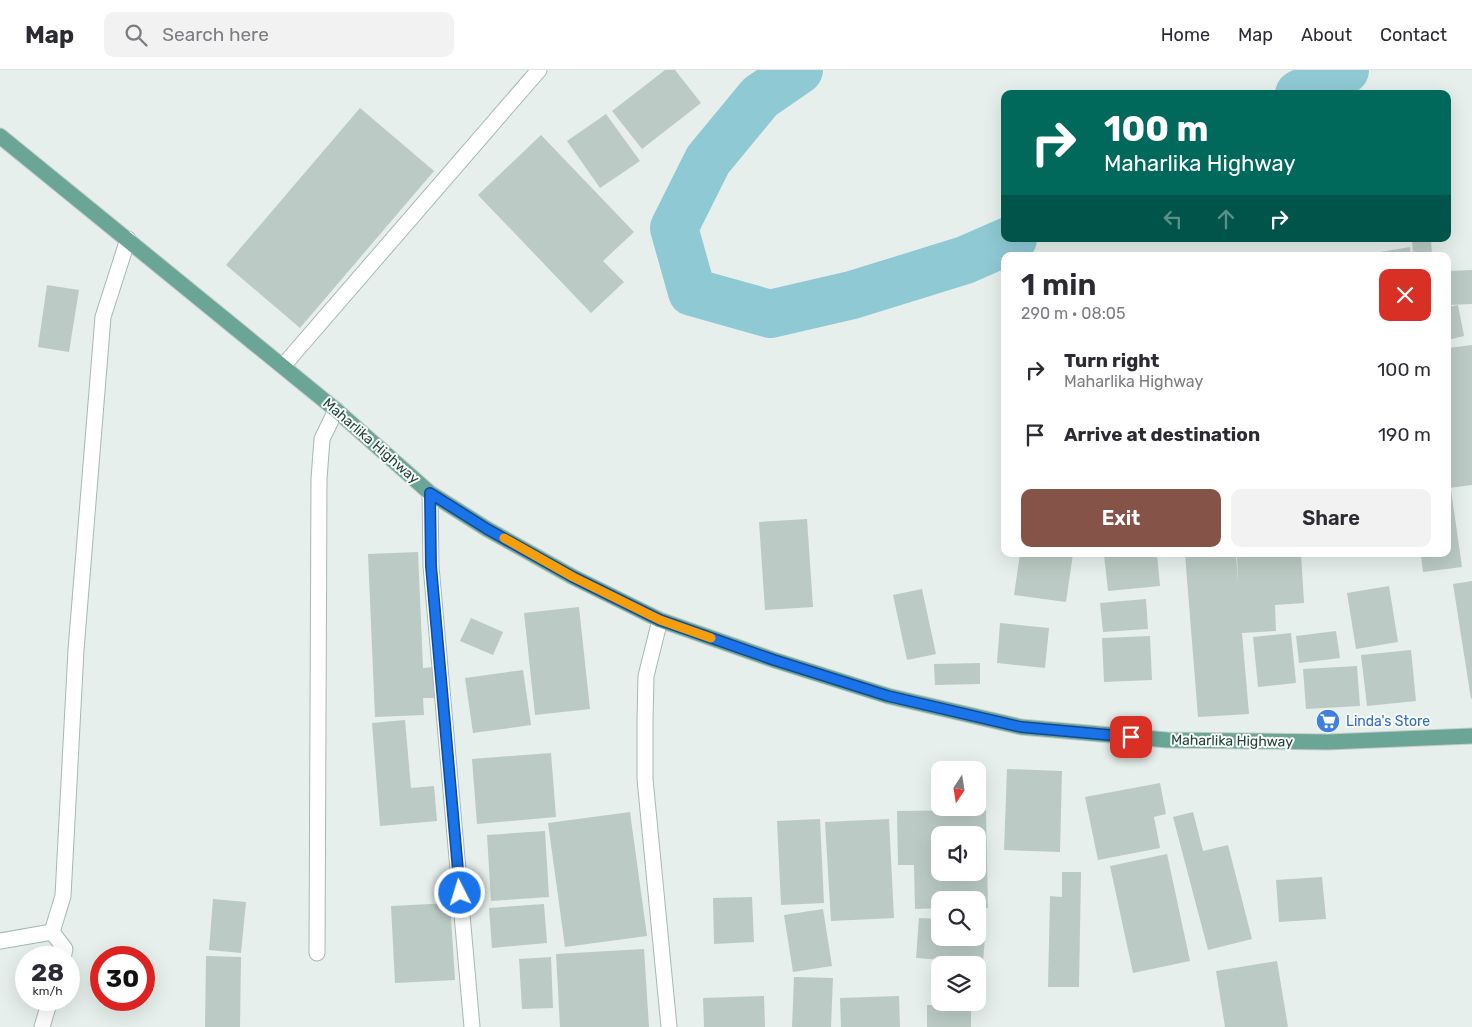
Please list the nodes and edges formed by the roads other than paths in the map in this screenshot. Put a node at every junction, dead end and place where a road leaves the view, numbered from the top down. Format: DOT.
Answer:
graph roads {
  1 [pos="539,70"];
  2 [pos="0,136"];
  3 [pos="128,239"];
  4 [pos="283,366"];
  5 [pos="336,410"];
  6 [pos="430,493"];
  7 [pos="660,620"];
  8 [pos="1472,736"];
  9 [pos="52,932"];
  10 [pos="0,941"];
  11 [pos="64,946"];
  12 [pos="317,953"];
  13 [pos="47,1011"];
  14 [pos="42,1027"];
  15 [pos="472,1027"];
  16 [pos="669,1027"];
  1 -- 4 [label="street"];
  2 -- 3 [label="main road, Maharlika Highway"];
  3 -- 4 [label="main road, Maharlika Highway"];
  3 -- 9 [label="street"];
  4 -- 5 [label="main road, Maharlika Highway"];
  5 -- 6 [label="main road, Maharlika Highway"];
  5 -- 12 [label="street"];
  6 -- 7 [label="main road, Maharlika Highway"];
  6 -- 15 [label="street"];
  7 -- 8 [label="main road, Maharlika Highway"];
  7 -- 16 [label="street"];
  9 -- 10 [label="street"];
  9 -- 11 [label="street"];
  13 -- 14 [label="street"];
}
